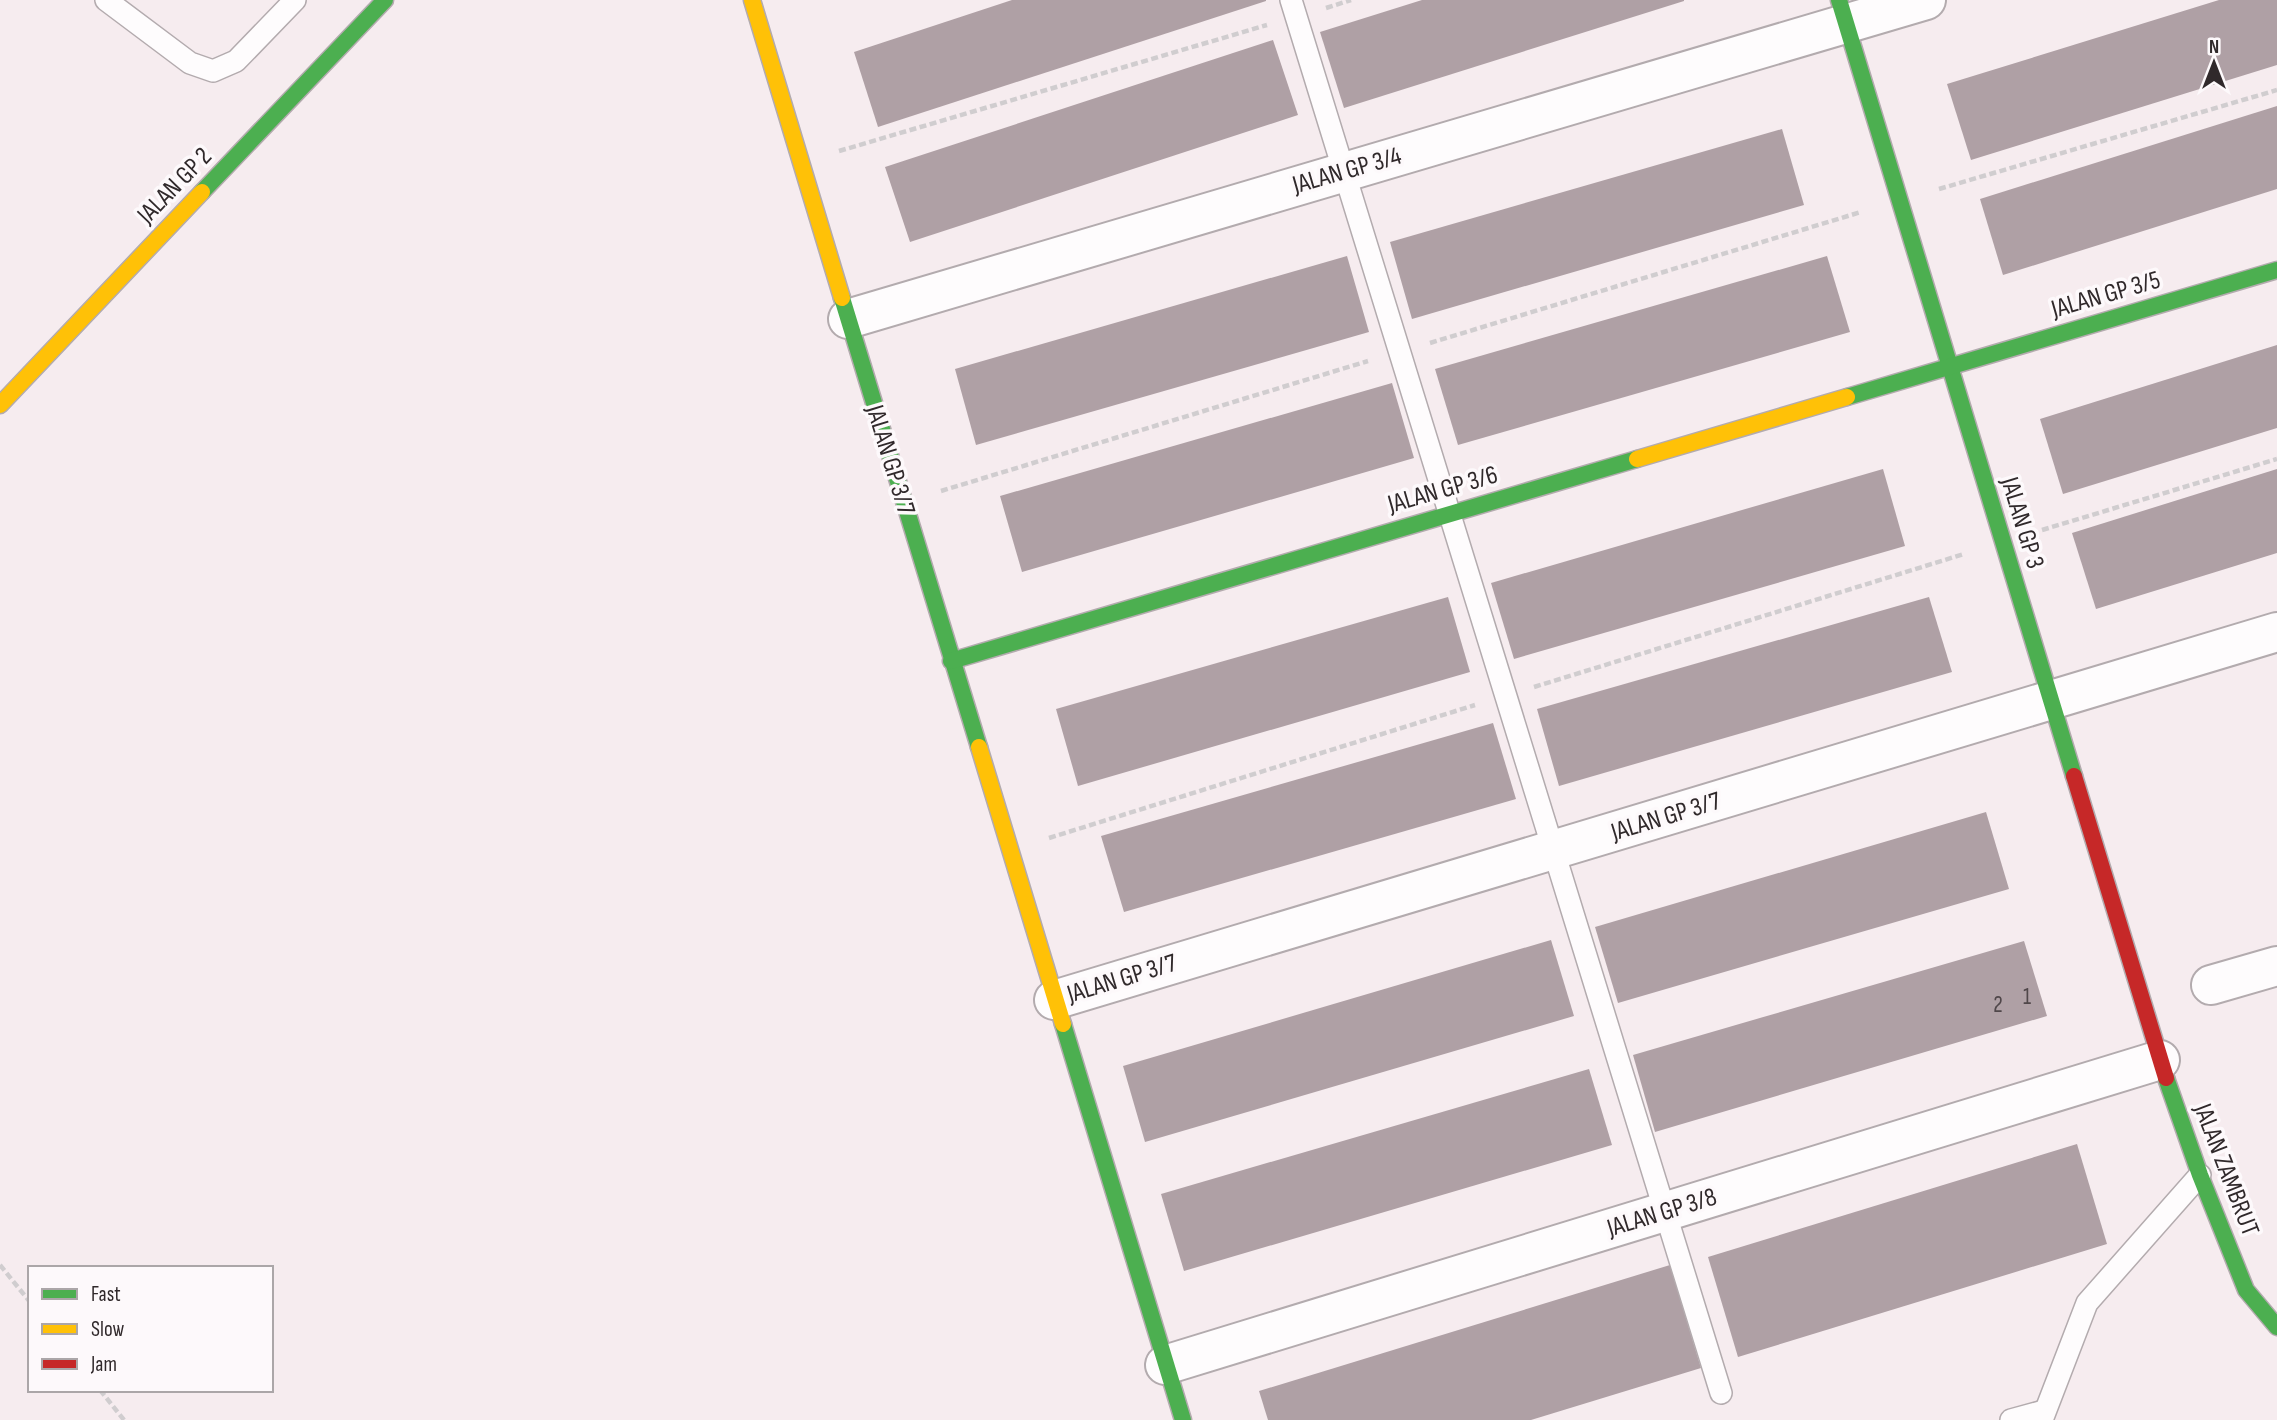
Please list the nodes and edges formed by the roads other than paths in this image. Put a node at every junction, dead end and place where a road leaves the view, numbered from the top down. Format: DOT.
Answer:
graph roads {
  1 [pos="106,0"];
  2 [pos="295,0"];
  3 [pos="385,0"];
  4 [pos="752,0"];
  5 [pos="1926,0"];
  6 [pos="1294,8"];
  7 [pos="1842,12"];
  8 [pos="1345,172"];
  9 [pos="2277,270"];
  10 [pos="848,319"];
  11 [pos="1949,366"];
  12 [pos="0,405"];
  13 [pos="1450,514"];
  14 [pos="2277,632"];
  15 [pos="951,661"];
  16 [pos="2050,702"];
  17 [pos="1553,850"];
  18 [pos="2277,966"];
  19 [pos="2211,985"];
  20 [pos="1054,1000"];
  21 [pos="2160,1060"];
  22 [pos="2200,1175"];
  23 [pos="1665,1212"];
  24 [pos="2277,1326"];
  25 [pos="1165,1365"];
  26 [pos="1721,1393"];
  27 [pos="2043,1415"];
  28 [pos="1183,1420"];
  29 [pos="2011,1420"];
  1 -- 2 [label="lane"];
  3 -- 12 [label="street, JALAN GP 2"];
  4 -- 10 [label="street, JALAN GP 3/7"];
  5 -- 7 [label="street, JALAN GP 3/4"];
  6 -- 8 [label="lane"];
  7 -- 8 [label="street, JALAN GP 3/4"];
  7 -- 11 [label="street, JALAN GP 3"];
  8 -- 10 [label="street, JALAN GP 3/4"];
  8 -- 13 [label="lane"];
  9 -- 11 [label="street, JALAN GP 3/5"];
  10 -- 15 [label="street, JALAN GP 3/7"];
  11 -- 13 [label="street, JALAN GP 3/6"];
  11 -- 16 [label="street, JALAN GP 3"];
  13 -- 15 [label="street, JALAN GP 3/6"];
  13 -- 17 [label="lane"];
  14 -- 16 [label="street, JALAN GP 3/7"];
  15 -- 20 [label="street, JALAN GP 3/7"];
  16 -- 17 [label="street, JALAN GP 3/7"];
  16 -- 21 [label="street, JALAN GP 3"];
  17 -- 20 [label="street, JALAN GP 3/7"];
  17 -- 23 [label="lane"];
  18 -- 19 [label="street"];
  20 -- 25 [label="street, JALAN GP 3/7"];
  21 -- 22 [label="street, JALAN ZAMBRUT"];
  21 -- 23 [label="street, JALAN GP 3/8"];
  22 -- 24 [label="street, JALAN ZAMBRUT"];
  22 -- 27 [label="lane"];
  23 -- 25 [label="street, JALAN GP 3/8"];
  23 -- 26 [label="lane"];
  25 -- 28 [label="street, JALAN GP 3/7"];
  27 -- 29 [label="lane"];
}
